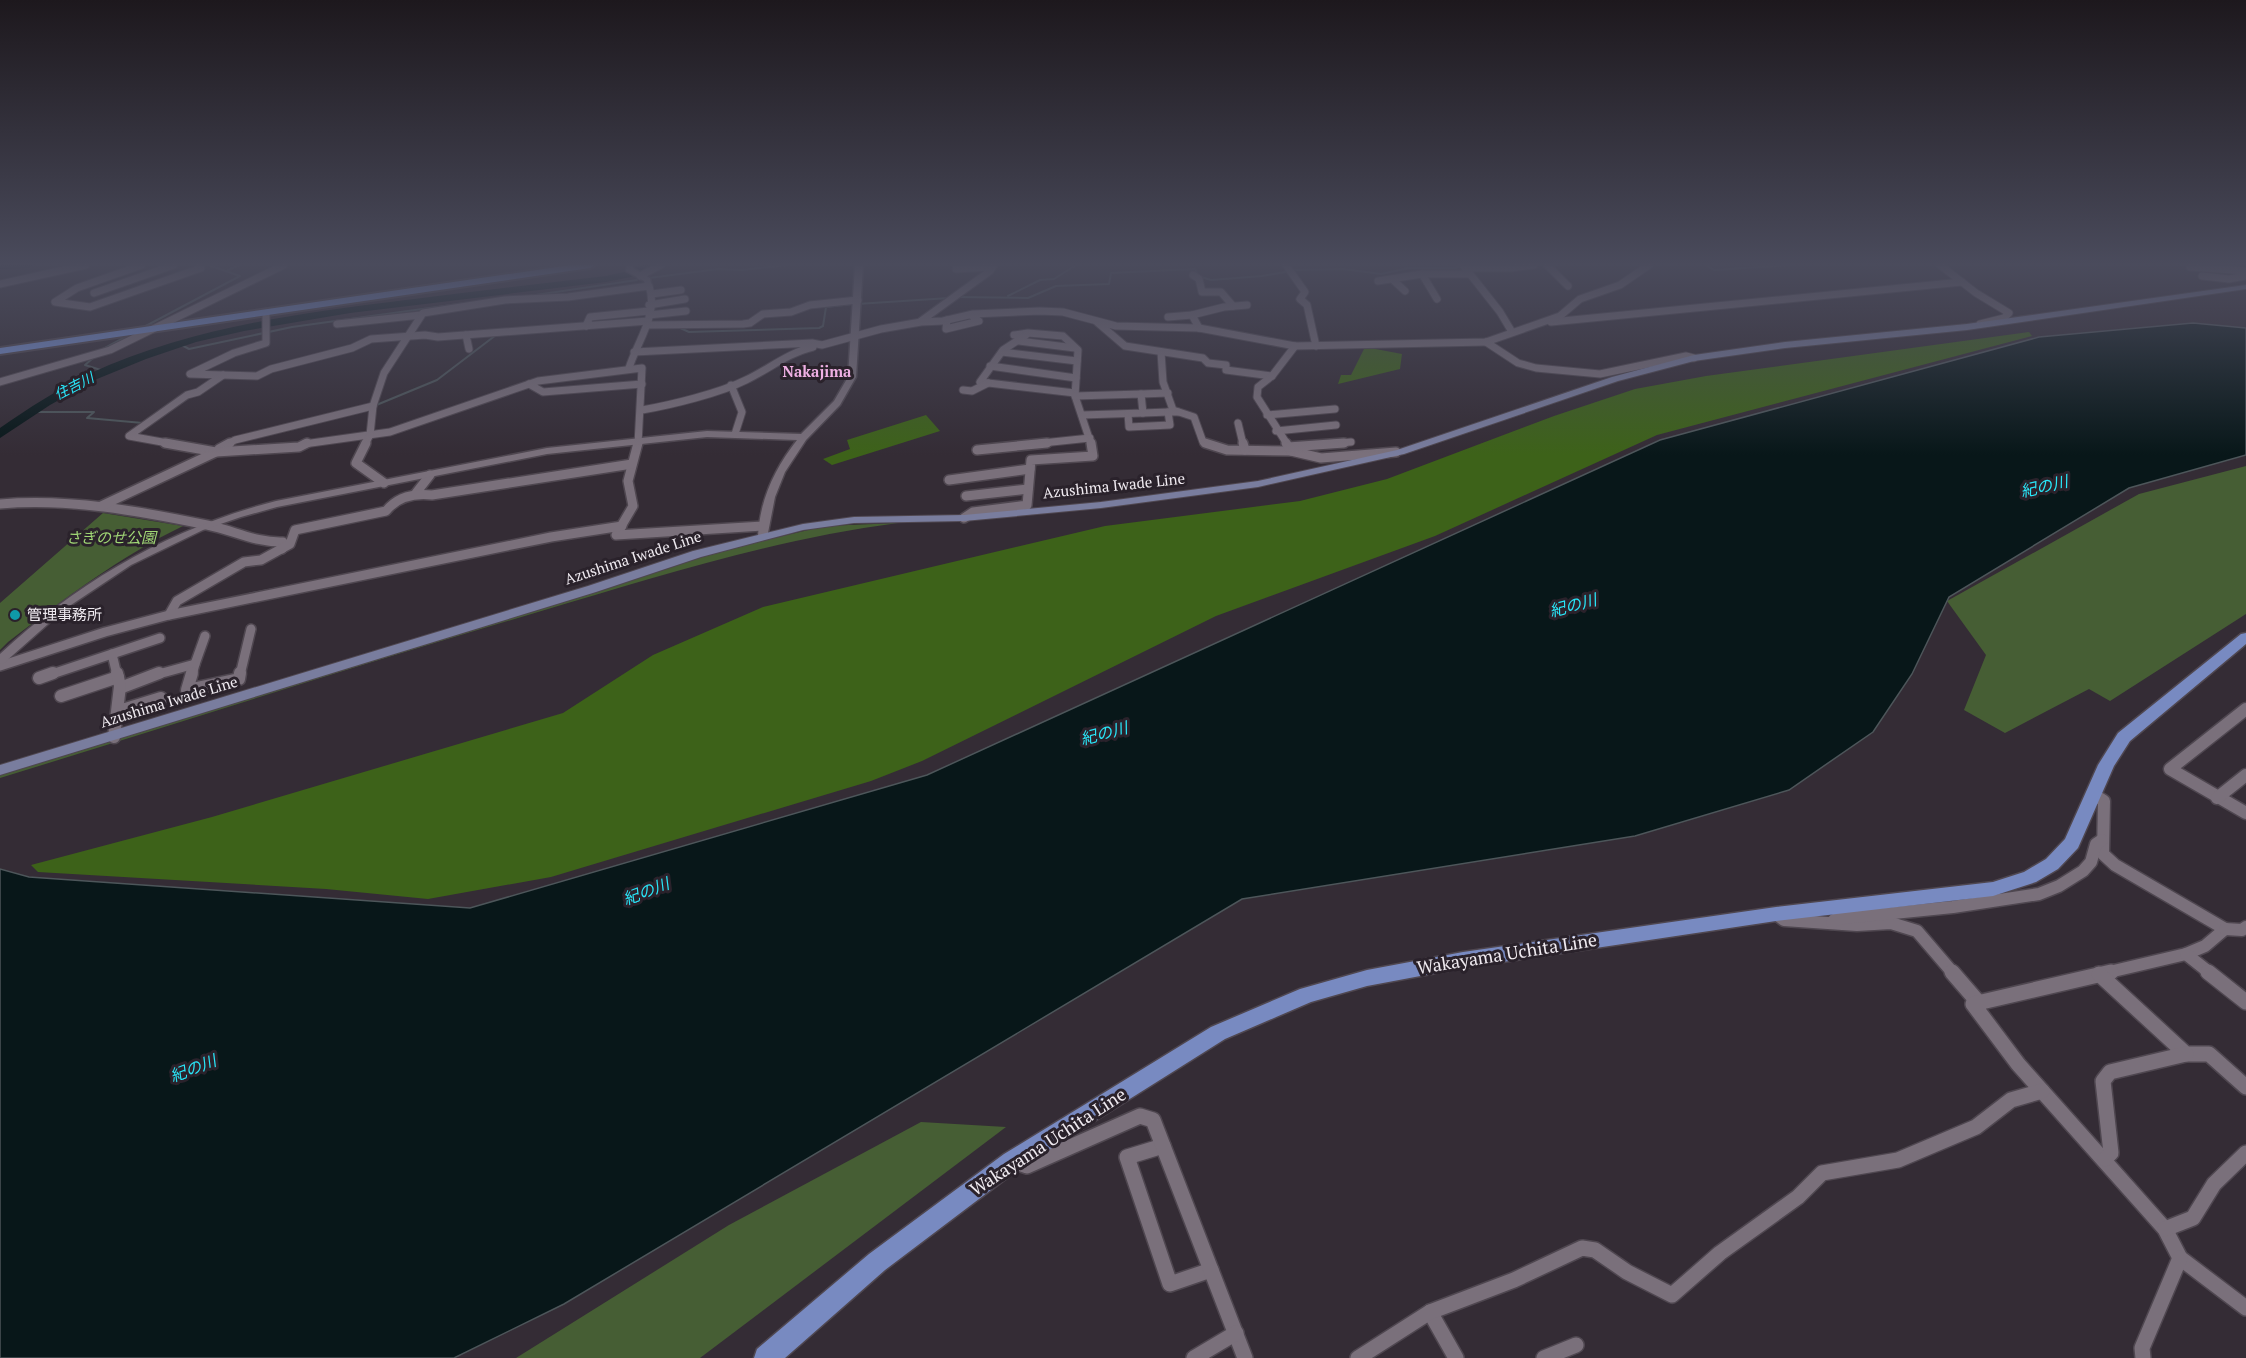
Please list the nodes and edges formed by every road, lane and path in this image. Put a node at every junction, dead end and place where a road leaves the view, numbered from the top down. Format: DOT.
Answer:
graph roads {
  1 [pos="146,328"];
  2 [pos="151,328"];
  3 [pos="266,328"];
  4 [pos="413,328"];
  5 [pos="554,328"];
  6 [pos="644,328"];
  7 [pos="856,328"];
  8 [pos="889,328"];
  9 [pos="1102,328"];
  10 [pos="1201,328"];
  11 [pos="1312,328"];
  12 [pos="1510,328"];
  13 [pos="1524,328"];
  14 [pos="1953,328"];
  15 [pos="138,330"];
  16 [pos="1512,332"];
  17 [pos="409,335"];
  18 [pos="466,335"];
  19 [pos="856,335"];
  20 [pos="1016,338"];
  21 [pos="1486,342"];
  22 [pos="822,345"];
  23 [pos="1295,346"];
  24 [pos="1316,346"];
  25 [pos="1075,348"];
  26 [pos="0,349"];
  27 [pos="469,349"];
  28 [pos="634,352"];
  29 [pos="1002,352"];
  30 [pos="1161,352"];
  31 [pos="1694,358"];
  32 [pos="1077,361"];
  33 [pos="990,366"];
  34 [pos="629,368"];
  35 [pos="595,372"];
  36 [pos="224,375"];
  37 [pos="1272,376"];
  38 [pos="1076,378"];
  39 [pos="0,382"];
  40 [pos="988,383"];
  41 [pos="529,384"];
  42 [pos="642,384"];
  43 [pos="731,385"];
  44 [pos="590,387"];
  45 [pos="963,390"];
  46 [pos="1168,393"];
  47 [pos="1141,394"];
  48 [pos="1075,395"];
  49 [pos="373,406"];
  50 [pos="1335,409"];
  51 [pos="642,410"];
  52 [pos="1168,412"];
  53 [pos="1179,412"];
  54 [pos="1143,413"];
  55 [pos="1128,414"];
  56 [pos="1082,415"];
  57 [pos="1268,415"];
  58 [pos="1238,423"];
  59 [pos="1336,425"];
  60 [pos="1276,430"];
  61 [pos="735,434"];
  62 [pos="370,435"];
  63 [pos="804,437"];
  64 [pos="1090,438"];
  65 [pos="639,441"];
  66 [pos="1351,442"];
  67 [pos="1031,444"];
  68 [pos="1289,449"];
  69 [pos="977,450"];
  70 [pos="1245,450"];
  71 [pos="214,452"];
  72 [pos="1400,452"];
  73 [pos="632,464"];
  74 [pos="1031,465"];
  75 [pos="430,475"];
  76 [pos="949,480"];
  77 [pos="384,483"];
  78 [pos="1028,489"];
  79 [pos="417,493"];
  80 [pos="966,496"];
  81 [pos="0,504"];
  82 [pos="101,506"];
  83 [pos="964,518"];
  84 [pos="204,525"];
  85 [pos="622,526"];
  86 [pos="763,531"];
  87 [pos="282,549"];
  88 [pos="169,615"];
  89 [pos="251,629"];
  90 [pos="206,636"];
  91 [pos="2246,637"];
  92 [pos="160,638"];
  93 [pos="112,654"];
  94 [pos="0,660"];
  95 [pos="195,664"];
  96 [pos="0,666"];
  97 [pos="39,678"];
  98 [pos="239,679"];
  99 [pos="119,682"];
  100 [pos="61,696"];
  101 [pos="161,698"];
  102 [pos="235,699"];
  103 [pos="2246,709"];
  104 [pos="119,711"];
  105 [pos="114,737"];
  106 [pos="0,770"];
  107 [pos="2246,775"];
  108 [pos="2093,794"];
  109 [pos="2217,798"];
  110 [pos="2246,813"];
  111 [pos="2102,840"];
  112 [pos="1776,914"];
  113 [pos="1832,923"];
  114 [pos="2246,927"];
  115 [pos="2225,929"];
  116 [pos="2186,954"];
  117 [pos="2099,974"];
  118 [pos="1978,1002"];
  119 [pos="2246,1002"];
  120 [pos="2186,1054"];
  121 [pos="2246,1087"];
  122 [pos="2042,1091"];
  123 [pos="1163,1146"];
  124 [pos="2246,1153"];
  125 [pos="2104,1159"];
  126 [pos="1012,1161"];
  127 [pos="2165,1229"];
  128 [pos="2180,1258"];
  129 [pos="1211,1270"];
  130 [pos="2246,1308"];
  131 [pos="1430,1312"];
  132 [pos="1236,1333"];
  133 [pos="1576,1345"];
  134 [pos="766,1358"];
  135 [pos="1194,1358"];
  136 [pos="1245,1358"];
  137 [pos="1358,1358"];
  138 [pos="1456,1358"];
  139 [pos="1544,1358"];
  140 [pos="2144,1358"];
  1 -- 15 [label="highway"];
  2 -- 15 [label="highway"];
  3 -- 36 [label="street"];
  4 -- 17 [label="street"];
  5 -- 18 [label="street"];
  6 -- 28 [label="street"];
  7 -- 19 [label="street"];
  8 -- 19 [label="street"];
  9 -- 30 [label="street"];
  10 -- 23 [label="street"];
  11 -- 24 [label="street"];
  12 -- 16 [label="street"];
  13 -- 16 [label="street"];
  14 -- 31 [label="main road, Azushima Iwade Line"];
  15 -- 26 [label="highway"];
  15 -- 39 [label="street"];
  16 -- 21 [label="street"];
  17 -- 18 [label="street"];
  17 -- 36 [label="street"];
  17 -- 49 [label="street"];
  18 -- 27 [label="street"];
  19 -- 22 [label="street"];
  19 -- 63 [label="street"];
  20 -- 25 [label="street"];
  20 -- 25 [label="street"];
  20 -- 29 [label="street"];
  21 -- 24 [label="street"];
  21 -- 31 [label="street"];
  22 -- 28 [label="street"];
  22 -- 43 [label="street"];
  23 -- 24 [label="street"];
  23 -- 37 [label="street"];
  25 -- 32 [label="street"];
  28 -- 34 [label="street"];
  29 -- 32 [label="street"];
  29 -- 33 [label="street"];
  30 -- 37 [label="street"];
  30 -- 46 [label="street"];
  31 -- 72 [label="main road, Azushima Iwade Line"];
  32 -- 38 [label="street"];
  33 -- 38 [label="street"];
  33 -- 40 [label="street"];
  34 -- 35 [label="street"];
  34 -- 42 [label="street"];
  35 -- 41 [label="street"];
  35 -- 44 [label="street"];
  36 -- 71 [label="street"];
  37 -- 57 [label="street"];
  38 -- 48 [label="street"];
  40 -- 45 [label="street"];
  40 -- 48 [label="street"];
  41 -- 44 [label="street"];
  41 -- 62 [label="street"];
  42 -- 44 [label="street"];
  42 -- 51 [label="street"];
  43 -- 51 [label="street"];
  43 -- 61 [label="street"];
  46 -- 47 [label="street"];
  46 -- 53 [label="street"];
  47 -- 48 [label="street"];
  47 -- 54 [label="street"];
  48 -- 56 [label="street"];
  49 -- 62 [label="street"];
  49 -- 71 [label="street"];
  50 -- 57 [label="street"];
  51 -- 65 [label="street"];
  52 -- 53 [label="street"];
  52 -- 54 [label="street"];
  52 -- 55 [label="street"];
  53 -- 70 [label="street"];
  54 -- 55 [label="street"];
  55 -- 56 [label="street"];
  56 -- 64 [label="street"];
  57 -- 60 [label="street"];
  58 -- 70 [label="street"];
  59 -- 60 [label="street"];
  60 -- 68 [label="street"];
  61 -- 63 [label="street"];
  61 -- 65 [label="street"];
  62 -- 71 [label="street"];
  62 -- 77 [label="street"];
  63 -- 86 [label="street"];
  64 -- 67 [label="street"];
  64 -- 74 [label="street"];
  65 -- 73 [label="street"];
  65 -- 75 [label="street"];
  66 -- 68 [label="street"];
  67 -- 69 [label="street"];
  67 -- 74 [label="street"];
  68 -- 70 [label="street"];
  68 -- 72 [label="street"];
  71 -- 82 [label="street"];
  72 -- 83 [label="main road, Azushima Iwade Line"];
  73 -- 79 [label="street"];
  73 -- 85 [label="street"];
  74 -- 76 [label="street"];
  74 -- 78 [label="street"];
  75 -- 77 [label="street"];
  75 -- 79 [label="street"];
  77 -- 84 [label="street"];
  78 -- 80 [label="street"];
  78 -- 83 [label="street"];
  79 -- 87 [label="street"];
  81 -- 82 [label="street"];
  82 -- 84 [label="street"];
  83 -- 86 [label="main road, Azushima Iwade Line"];
  84 -- 87 [label="street"];
  84 -- 94 [label="street"];
  85 -- 86 [label="street"];
  85 -- 88 [label="street"];
  86 -- 102 [label="main road, Azushima Iwade Line"];
  87 -- 88 [label="street"];
  88 -- 96 [label="street"];
  89 -- 98 [label="street"];
  90 -- 95 [label="street"];
  91 -- 108 [label="main road, Wakayama Uchita Line"];
  92 -- 93 [label="street"];
  93 -- 97 [label="street"];
  93 -- 99 [label="street"];
  95 -- 98 [label="street"];
  95 -- 99 [label="street"];
  98 -- 102 [label="street"];
  99 -- 100 [label="street"];
  99 -- 104 [label="street"];
  101 -- 104 [label="street"];
  102 -- 105 [label="main road, Azushima Iwade Line"];
  103 -- 109 [label="street"];
  104 -- 105 [label="street"];
  105 -- 106 [label="main road, Azushima Iwade Line"];
  107 -- 109 [label="street"];
  108 -- 111 [label="street"];
  108 -- 112 [label="main road, Wakayama Uchita Line"];
  109 -- 110 [label="street"];
  111 -- 113 [label="street"];
  111 -- 115 [label="street"];
  112 -- 113 [label="street"];
  112 -- 126 [label="main road, Wakayama Uchita Line"];
  113 -- 118 [label="street"];
  114 -- 115 [label="street"];
  115 -- 116 [label="street"];
  116 -- 117 [label="street"];
  116 -- 119 [label="street"];
  117 -- 118 [label="street"];
  117 -- 120 [label="street"];
  118 -- 122 [label="street"];
  120 -- 121 [label="street"];
  120 -- 125 [label="street"];
  122 -- 125 [label="street"];
  122 -- 131 [label="street"];
  123 -- 126 [label="street"];
  123 -- 129 [label="street"];
  123 -- 129 [label="street"];
  124 -- 127 [label="street"];
  125 -- 127 [label="street"];
  126 -- 134 [label="main road, Wakayama Uchita Line"];
  127 -- 128 [label="street"];
  128 -- 130 [label="street"];
  128 -- 140 [label="street"];
  129 -- 132 [label="street"];
  131 -- 137 [label="street"];
  131 -- 138 [label="street"];
  132 -- 135 [label="street"];
  132 -- 136 [label="street"];
  133 -- 139 [label="street"];
}
